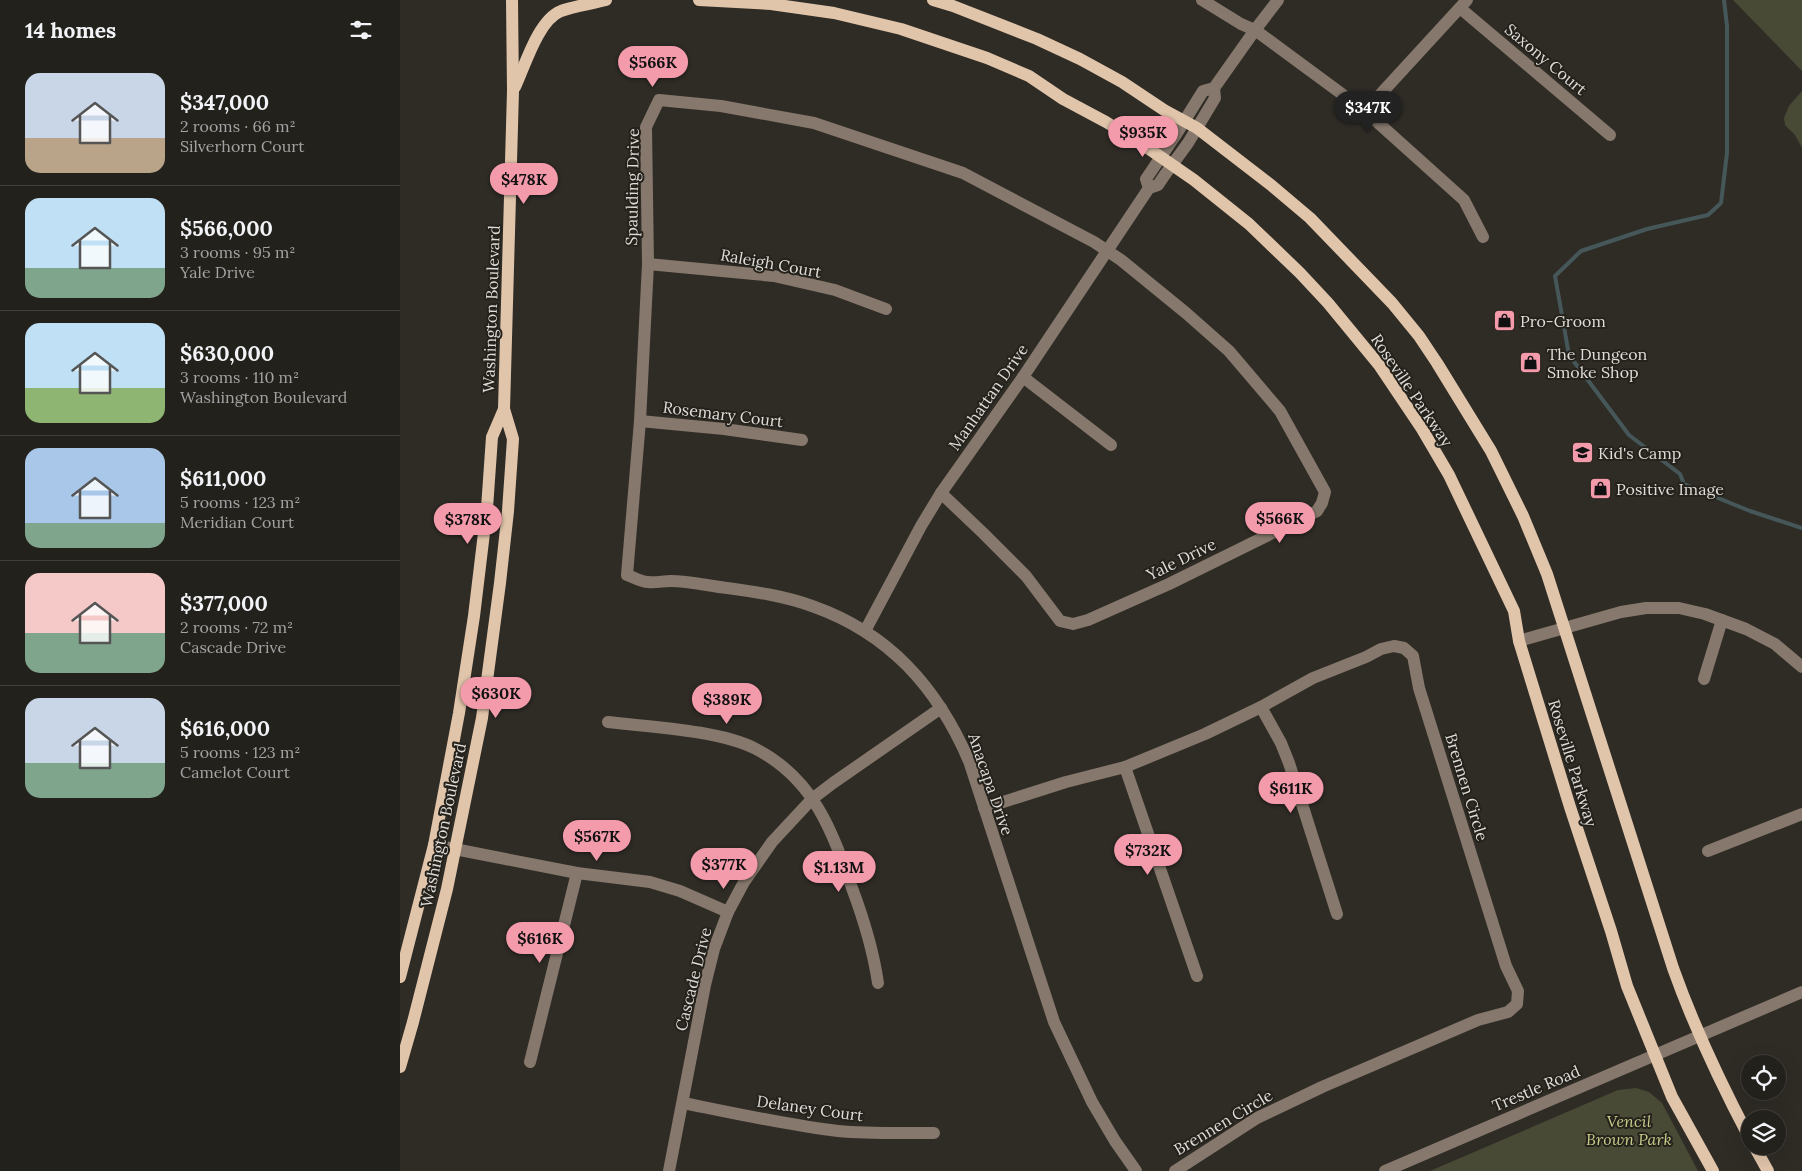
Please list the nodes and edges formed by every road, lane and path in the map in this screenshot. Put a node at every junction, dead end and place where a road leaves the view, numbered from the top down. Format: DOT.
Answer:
graph roads {
  1 [pos="512,0"];
  2 [pos="606,0"];
  3 [pos="699,0"];
  4 [pos="933,0"];
  5 [pos="1202,0"];
  6 [pos="1278,0"];
  7 [pos="1464,4"];
  8 [pos="1255,30"];
  9 [pos="1214,88"];
  10 [pos="513,91"];
  11 [pos="1365,112"];
  12 [pos="1185,121"];
  13 [pos="1197,128"];
  14 [pos="1610,135"];
  15 [pos="1161,157"];
  16 [pos="1172,164"];
  17 [pos="1149,188"];
  18 [pos="1483,237"];
  19 [pos="1108,251"];
  20 [pos="648,264"];
  21 [pos="886,309"];
  22 [pos="1023,377"];
  23 [pos="504,409"];
  24 [pos="640,421"];
  25 [pos="802,440"];
  26 [pos="1111,445"];
  27 [pos="941,493"];
  28 [pos="627,575"];
  29 [pos="1722,620"];
  30 [pos="1565,628"];
  31 [pos="865,631"];
  32 [pos="1519,641"];
  33 [pos="1802,667"];
  34 [pos="1704,679"];
  35 [pos="1261,706"];
  36 [pos="941,708"];
  37 [pos="608,722"];
  38 [pos="1125,768"];
  39 [pos="812,799"];
  40 [pos="984,808"];
  41 [pos="1802,814"];
  42 [pos="434,845"];
  43 [pos="456,848"];
  44 [pos="1708,851"];
  45 [pos="577,873"];
  46 [pos="728,912"];
  47 [pos="1337,914"];
  48 [pos="1197,976"];
  49 [pos="400,977"];
  50 [pos="878,983"];
  51 [pos="1802,992"];
  52 [pos="1700,1036"];
  53 [pos="1654,1055"];
  54 [pos="530,1062"];
  55 [pos="400,1067"];
  56 [pos="683,1103"];
  57 [pos="1741,1120"];
  58 [pos="934,1133"];
  59 [pos="1759,1155"];
  60 [pos="669,1171"];
  61 [pos="1136,1171"];
  62 [pos="1175,1171"];
  63 [pos="1386,1171"];
  64 [pos="1713,1171"];
  65 [pos="1768,1171"];
  1 -- 10 [label="main road, Washington Boulevard"];
  2 -- 10 [label="main road"];
  3 -- 15 [label="main road, Roseville Parkway"];
  4 -- 12 [label="main road, Roseville Parkway"];
  5 -- 8 [label="street"];
  6 -- 8 [label="street"];
  7 -- 11 [label="street"];
  7 -- 14 [label="street, Saxony Court"];
  8 -- 9 [label="street"];
  8 -- 11 [label="street"];
  9 -- 12 [label="street, Manhattan Drive"];
  9 -- 13 [label="street, Manhattan Drive"];
  10 -- 23 [label="main road, Washington Boulevard"];
  11 -- 18 [label="street"];
  12 -- 13 [label="main road, Roseville Parkway"];
  12 -- 15 [label="street, Manhattan Drive"];
  13 -- 16 [label="street, Manhattan Drive"];
  13 -- 30 [label="main road, Roseville Parkway"];
  15 -- 16 [label="main road, Roseville Parkway"];
  15 -- 17 [label="street, Manhattan Drive"];
  16 -- 17 [label="street, Manhattan Drive"];
  16 -- 32 [label="main road, Roseville Parkway"];
  17 -- 19 [label="street, Manhattan Drive"];
  19 -- 20 [label="street, Spaulding Drive"];
  19 -- 22 [label="street, Manhattan Drive"];
  19 -- 27 [label="street, Yale Drive"];
  20 -- 21 [label="street, Raleigh Court"];
  20 -- 24 [label="street, Spaulding Drive"];
  22 -- 26 [label="street"];
  22 -- 27 [label="street, Manhattan Drive"];
  23 -- 42 [label="main road, Washington Boulevard"];
  23 -- 43 [label="main road, Washington Boulevard"];
  24 -- 25 [label="street, Rosemary Court"];
  24 -- 28 [label="street, Spaulding Drive"];
  27 -- 31 [label="street, Manhattan Drive"];
  28 -- 31 [label="street, Anacapa Drive"];
  29 -- 30 [label="street"];
  29 -- 33 [label="street"];
  29 -- 34 [label="street"];
  30 -- 32 [label="street"];
  30 -- 52 [label="main road, Roseville Parkway"];
  31 -- 36 [label="street, Anacapa Drive"];
  32 -- 53 [label="main road, Roseville Parkway"];
  35 -- 38 [label="street, Brennen Circle"];
  35 -- 47 [label="street"];
  35 -- 62 [label="street, Brennen Circle"];
  36 -- 39 [label="street, Cascade Drive"];
  36 -- 40 [label="street, Anacapa Drive"];
  37 -- 39 [label="street"];
  38 -- 40 [label="street, Brennen Circle"];
  38 -- 48 [label="street"];
  39 -- 46 [label="street, Cascade Drive"];
  39 -- 50 [label="street"];
  40 -- 61 [label="street, Anacapa Drive"];
  41 -- 44 [label="street"];
  42 -- 43 [label="street"];
  42 -- 49 [label="main road, Washington Boulevard"];
  43 -- 45 [label="street"];
  43 -- 55 [label="main road, Washington Boulevard"];
  45 -- 46 [label="street"];
  45 -- 54 [label="street"];
  46 -- 56 [label="street, Cascade Drive"];
  51 -- 52 [label="street, Trestle Road"];
  52 -- 53 [label="street, Trestle Road"];
  52 -- 57 [label="main road, Roseville Parkway"];
  53 -- 63 [label="street, Trestle Road"];
  53 -- 64 [label="main road, Roseville Parkway"];
  56 -- 58 [label="street, Delaney Court"];
  56 -- 60 [label="street, Cascade Drive"];
  59 -- 65 [label="main road"];
}
